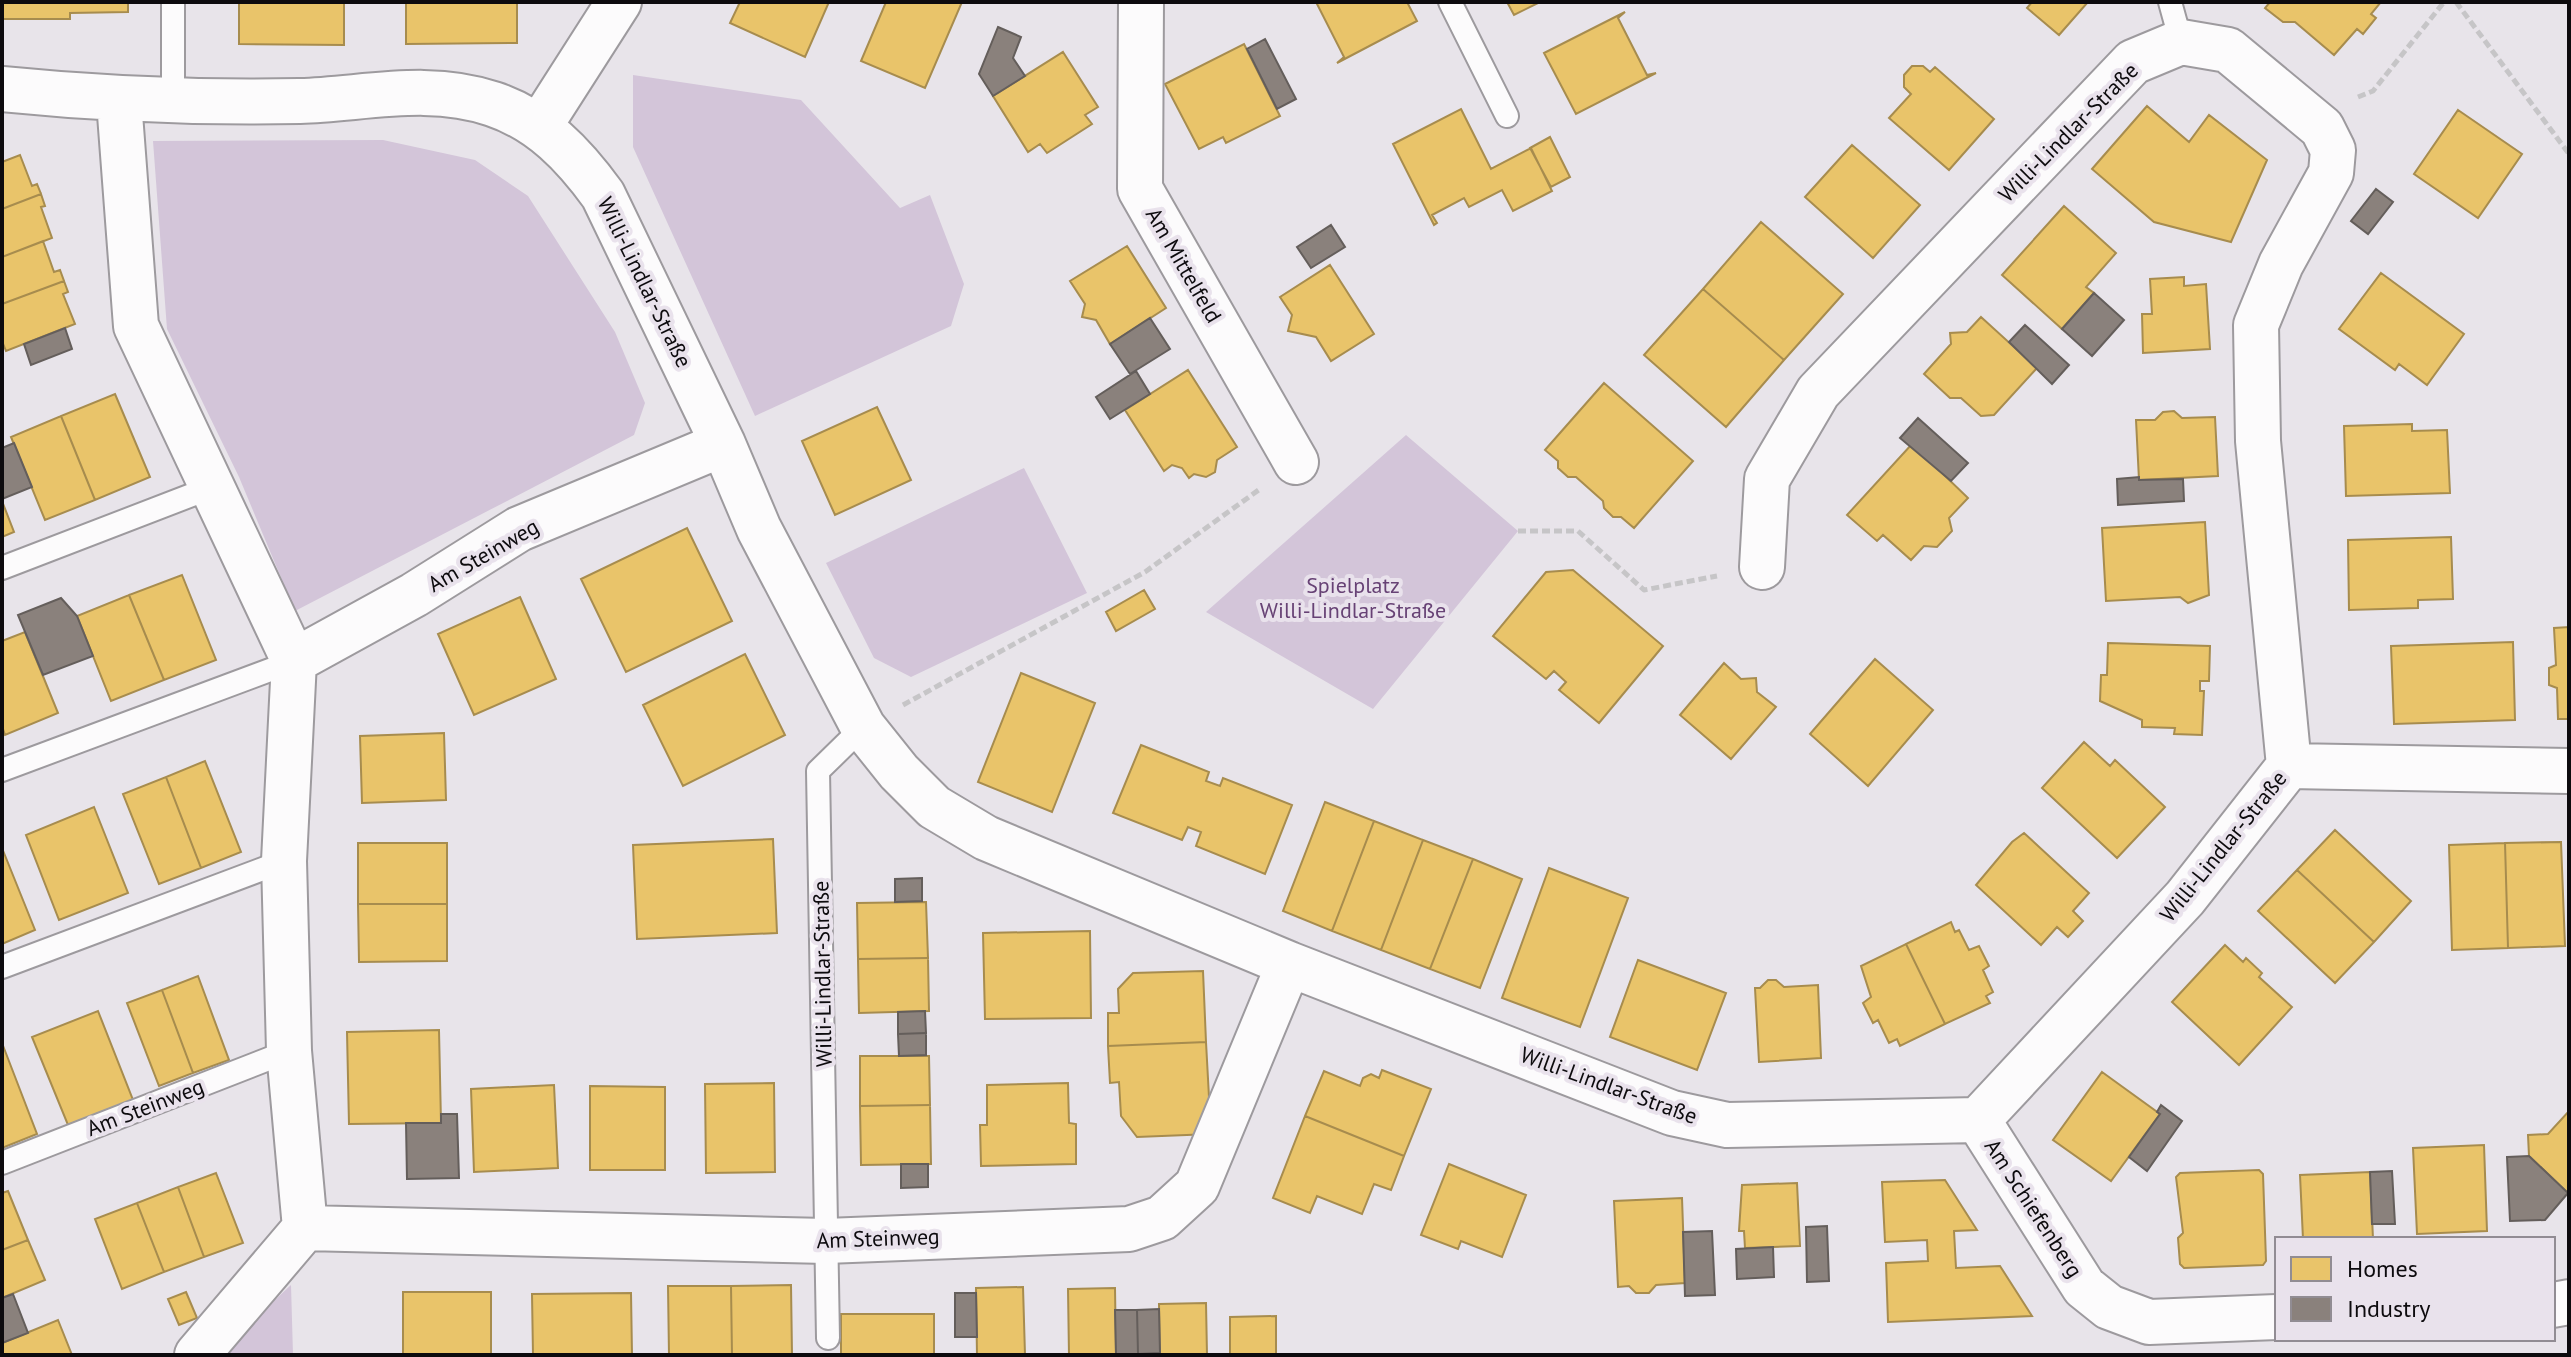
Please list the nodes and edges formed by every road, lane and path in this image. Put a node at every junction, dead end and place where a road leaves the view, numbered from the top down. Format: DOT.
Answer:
graph roads {
  1 [pos="173,2"];
  2 [pos="619,2"];
  3 [pos="1141,2"];
  4 [pos="1450,2"];
  5 [pos="2444,2"];
  6 [pos="2456,2"];
  7 [pos="2176,22"];
  8 [pos="2398,60"];
  9 [pos="2,89"];
  10 [pos="173,98"];
  11 [pos="119,101"];
  12 [pos="1507,116"];
  13 [pos="539,127"];
  14 [pos="2569,154"];
  15 [pos="723,444"];
  16 [pos="1296,462"];
  17 [pos="210,488"];
  18 [pos="1518,531"];
  19 [pos="1762,567"];
  20 [pos="2,568"];
  21 [pos="294,661"];
  22 [pos="863,727"];
  23 [pos="2289,766"];
  24 [pos="2,770"];
  25 [pos="2569,771"];
  26 [pos="284,861"];
  27 [pos="1289,964"];
  28 [pos="2,967"];
  29 [pos="289,1051"];
  30 [pos="1978,1120"];
  31 [pos="2,1163"];
  32 [pos="305,1228"];
  33 [pos="826,1241"];
  34 [pos="2275,1317"];
  35 [pos="828,1338"];
  36 [pos="197,1355"];
  1 -- 10 [label="lane"];
  2 -- 13 [label="street"];
  3 -- 16 [label="street, Am Mittelfeld"];
  4 -- 12 [label="lane"];
  5 -- 8 [label="path"];
  6 -- 14 [label="path"];
  7 -- 19 [label="street, Willi-Lindlar-Straße"];
  7 -- 23 [label="street, Willi-Lindlar-Straße"];
  9 -- 11 [label="street, Willi-Lindlar-Straße"];
  10 -- 11 [label="street, Willi-Lindlar-Straße"];
  10 -- 13 [label="street, Willi-Lindlar-Straße"];
  11 -- 17 [label="street"];
  13 -- 15 [label="street, Willi-Lindlar-Straße"];
  15 -- 21 [label="street, Am Steinweg"];
  15 -- 22 [label="street, Willi-Lindlar-Straße"];
  16 -- 22 [label="path"];
  17 -- 20 [label="lane"];
  17 -- 21 [label="street"];
  18 -- 19 [label="path"];
  21 -- 24 [label="lane, Am Steinweg"];
  21 -- 26 [label="street"];
  22 -- 27 [label="street, Willi-Lindlar-Straße"];
  22 -- 33 [label="lane, Willi-Lindlar-Straße"];
  23 -- 25 [label="street"];
  23 -- 30 [label="street, Willi-Lindlar-Straße"];
  26 -- 28 [label="lane"];
  26 -- 29 [label="street"];
  27 -- 30 [label="street, Willi-Lindlar-Straße"];
  27 -- 33 [label="street, Am Steinweg"];
  29 -- 31 [label="lane, Am Steinweg"];
  29 -- 32 [label="street"];
  30 -- 34 [label="street, Am Schiefenberg"];
  32 -- 33 [label="street, Am Steinweg"];
  32 -- 36 [label="street"];
  33 -- 35 [label="lane, Willi-Lindlar-Straße"];
}
